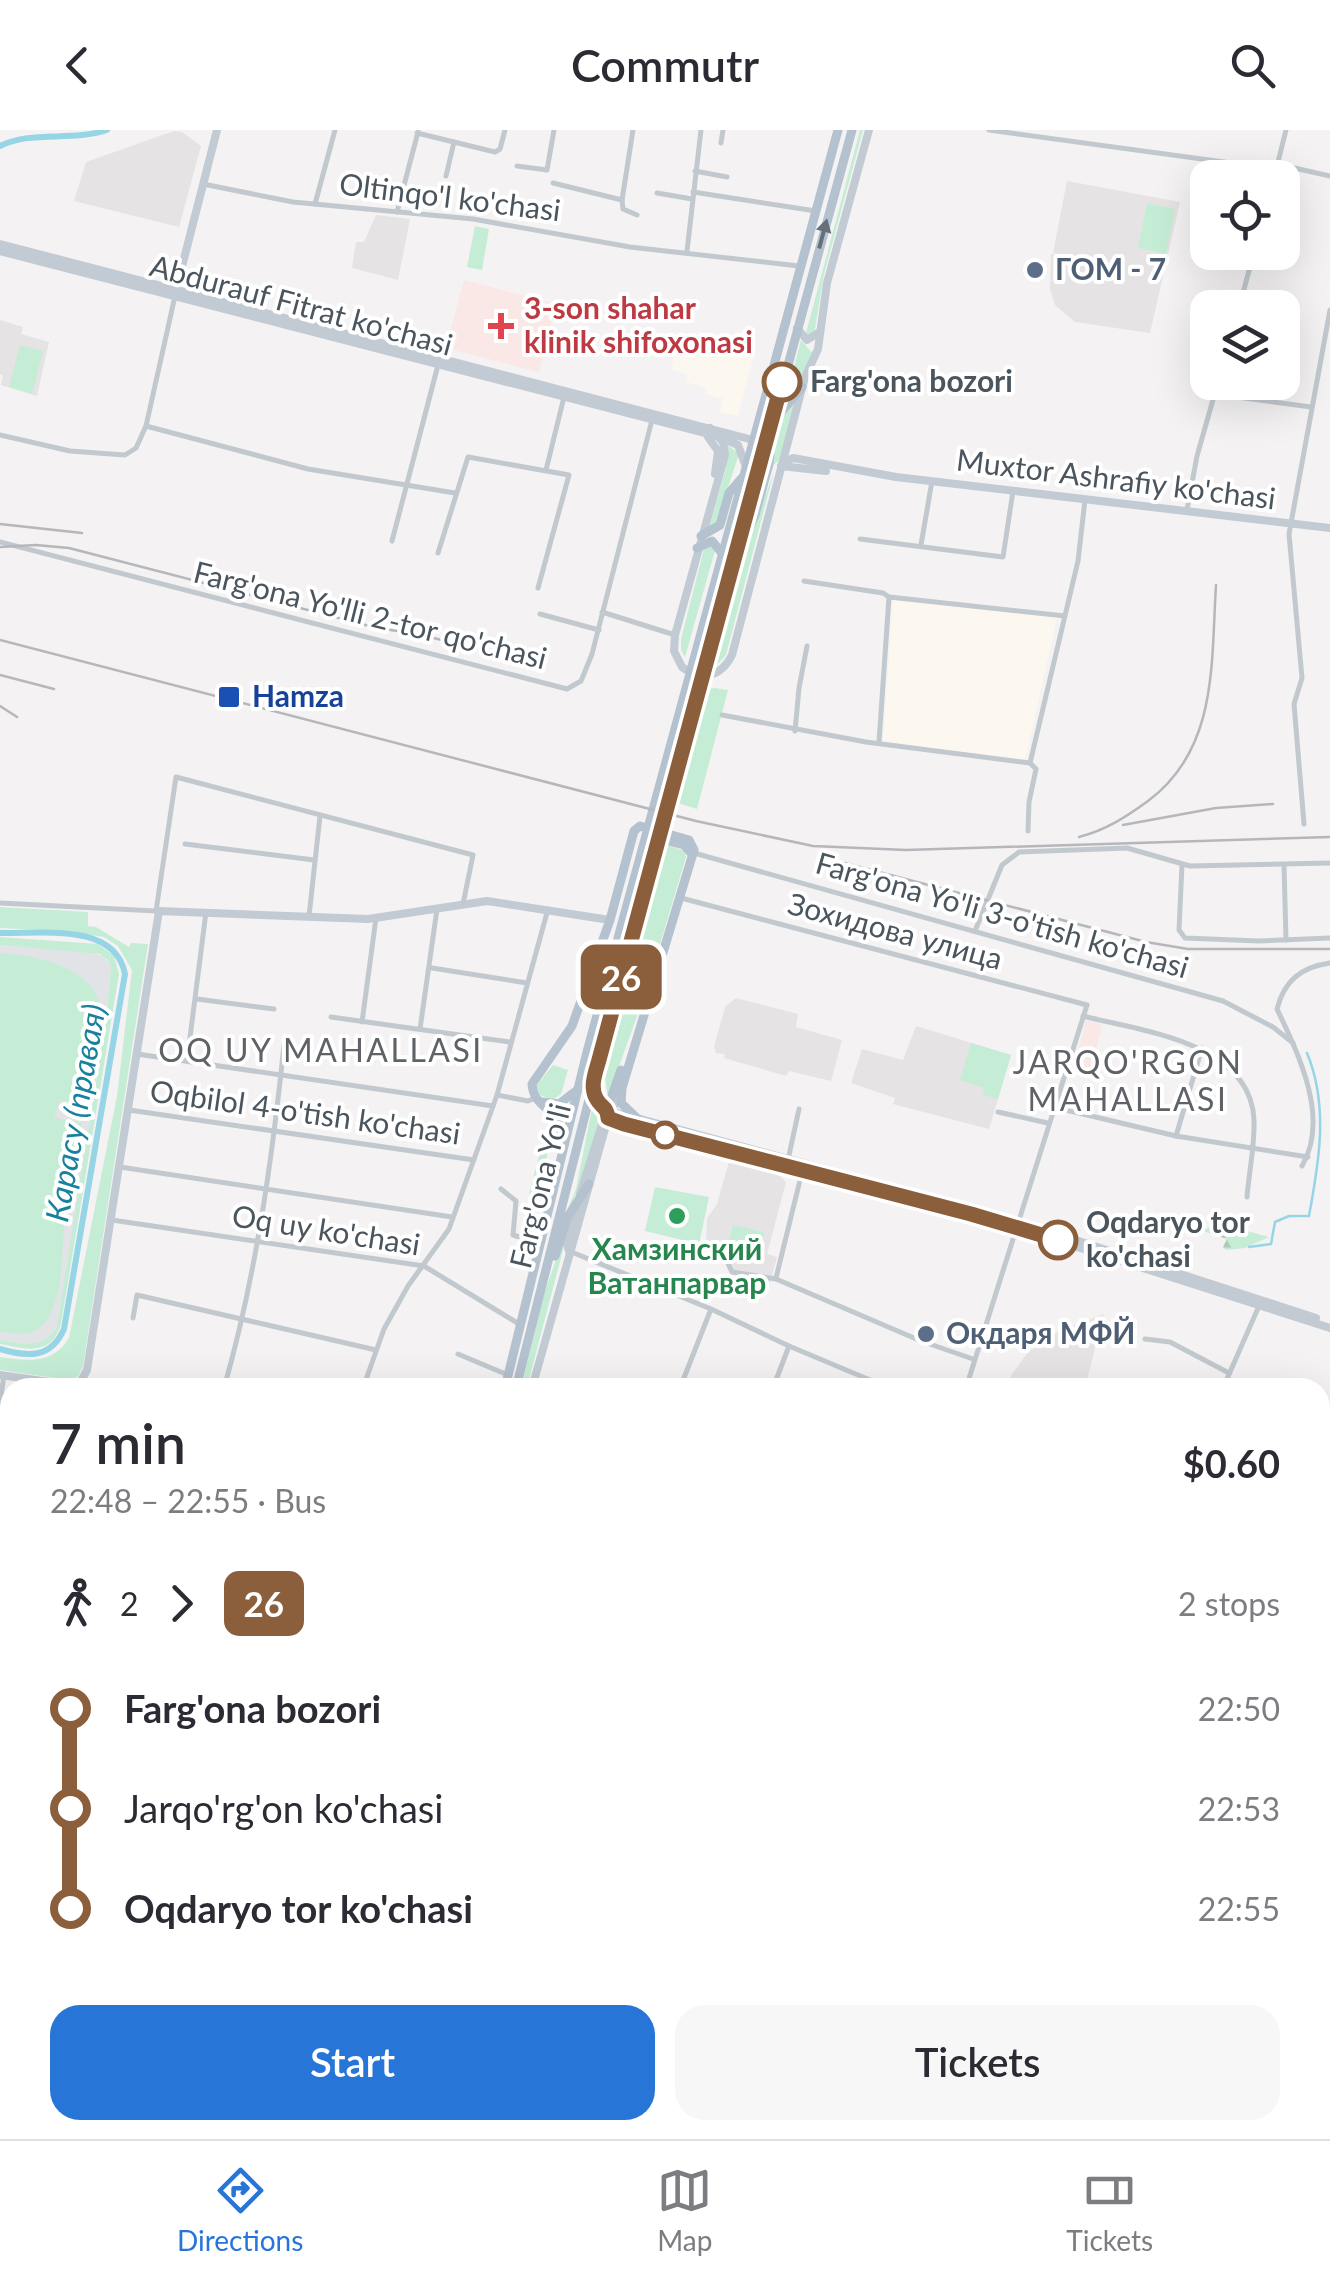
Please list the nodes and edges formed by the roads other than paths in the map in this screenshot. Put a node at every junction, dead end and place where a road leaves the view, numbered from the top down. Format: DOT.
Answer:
graph roads {
  1 [pos="217,130"];
  2 [pos="335,130"];
  3 [pos="505,130"];
  4 [pos="554,130"];
  5 [pos="633,130"];
  6 [pos="701,130"];
  7 [pos="722,130"];
  8 [pos="838,130"];
  9 [pos="852,130"];
  10 [pos="869,130"];
  11 [pos="988,130"];
  12 [pos="1286,130"];
  13 [pos="418,132"];
  14 [pos="454,142"];
  15 [pos="721,143"];
  16 [pos="1204,160"];
  17 [pos="1278,160"];
  18 [pos="517,166"];
  19 [pos="1300,169"];
  20 [pos="695,171"];
  21 [pos="446,176"];
  22 [pos="727,176"];
  23 [pos="1330,176"];
  24 [pos="203,184"];
  25 [pos="553,184"];
  26 [pos="657,193"];
  27 [pos="692,196"];
  28 [pos="622,200"];
  29 [pos="315,204"];
  30 [pos="816,211"];
  31 [pos="397,212"];
  32 [pos="636,215"];
  33 [pos="0,247"];
  34 [pos="686,252"];
  35 [pos="801,267"];
  36 [pos="176,293"];
  37 [pos="1330,310"];
  38 [pos="798,328"];
  39 [pos="818,333"];
  40 [pos="810,340"];
  41 [pos="818,348"];
  42 [pos="439,361"];
  43 [pos="802,387"];
  44 [pos="564,394"];
  45 [pos="1213,400"];
  46 [pos="1257,400"];
  47 [pos="1312,408"];
  48 [pos="653,417"];
  49 [pos="146,426"];
  50 [pos="770,426"];
  51 [pos="708,431"];
  52 [pos="0,435"];
  53 [pos="720,437"];
  54 [pos="791,437"];
  55 [pos="753,440"];
  56 [pos="764,447"];
  57 [pos="807,460"];
  58 [pos="781,466"];
  59 [pos="546,470"];
  60 [pos="744,472"];
  61 [pos="896,477"];
  62 [pos="764,481"];
  63 [pos="932,481"];
  64 [pos="406,484"];
  65 [pos="1013,491"];
  66 [pos="455,493"];
  67 [pos="1085,500"];
  68 [pos="1188,513"];
  69 [pos="1290,523"];
  70 [pos="1330,528"];
  71 [pos="702,532"];
  72 [pos="860,539"];
  73 [pos="0,542"];
  74 [pos="392,542"];
  75 [pos="922,545"];
  76 [pos="698,548"];
  77 [pos="438,553"];
  78 [pos="722,554"];
  79 [pos="734,561"];
  80 [pos="804,582"];
  81 [pos="538,588"];
  82 [pos="889,597"];
  83 [pos="602,612"];
  84 [pos="540,614"];
  85 [pos="1066,616"];
  86 [pos="598,630"];
  87 [pos="675,635"];
  88 [pos="807,646"];
  89 [pos="722,716"];
  90 [pos="796,731"];
  91 [pos="878,742"];
  92 [pos="1030,763"];
  93 [pos="320,816"];
  94 [pos="1304,824"];
  95 [pos="1028,830"];
  96 [pos="186,844"];
  97 [pos="692,855"];
  98 [pos="314,860"];
  99 [pos="1330,863"];
  100 [pos="1182,864"];
  101 [pos="1284,865"];
  102 [pos="681,898"];
  103 [pos="0,903"];
  104 [pos="463,904"];
  105 [pos="437,909"];
  106 [pos="548,909"];
  107 [pos="157,911"];
  108 [pos="206,912"];
  109 [pos="309,916"];
  110 [pos="376,918"];
  111 [pos="610,920"];
  112 [pos="975,931"];
  113 [pos="1330,938"];
  114 [pos="1286,940"];
  115 [pos="1330,962"];
  116 [pos="430,968"];
  117 [pos="528,983"];
  118 [pos="197,1000"];
  119 [pos="648,1003"];
  120 [pos="274,1009"];
  121 [pos="1083,1016"];
  122 [pos="332,1017"];
  123 [pos="362,1022"];
  124 [pos="420,1030"];
  125 [pos="510,1042"];
  126 [pos="1293,1042"];
  127 [pos="284,1045"];
  128 [pos="1202,1048"];
  129 [pos="137,1054"];
  130 [pos="188,1061"];
  131 [pos="280,1074"];
  132 [pos="593,1083"];
  133 [pos="579,1084"];
  134 [pos="622,1088"];
  135 [pos="496,1095"];
  136 [pos="535,1098"];
  137 [pos="493,1106"];
  138 [pos="1054,1107"];
  139 [pos="799,1109"];
  140 [pos="129,1110"];
  141 [pos="998,1112"];
  142 [pos="609,1113"];
  143 [pos="639,1120"];
  144 [pos="1048,1123"];
  145 [pos="624,1124"];
  146 [pos="274,1132"];
  147 [pos="604,1135"];
  148 [pos="1176,1136"];
  149 [pos="1252,1148"];
  150 [pos="563,1151"];
  151 [pos="1308,1157"];
  152 [pos="474,1160"];
  153 [pos="788,1160"];
  154 [pos="1302,1166"];
  155 [pos="120,1167"];
  156 [pos="803,1168"];
  157 [pos="589,1184"];
  158 [pos="266,1186"];
  159 [pos="501,1189"];
  160 [pos="1247,1196"];
  161 [pos="579,1199"];
  162 [pos="452,1217"];
  163 [pos="112,1220"];
  164 [pos="1016,1224"];
  165 [pos="257,1242"];
  166 [pos="540,1243"];
  167 [pos="721,1248"];
  168 [pos="570,1251"];
  169 [pos="424,1266"];
  170 [pos="776,1278"];
  171 [pos="540,1290"];
  172 [pos="1261,1302"];
  173 [pos="711,1309"];
  174 [pos="132,1318"];
  175 [pos="244,1319"];
  176 [pos="520,1325"];
  177 [pos="1330,1325"];
  178 [pos="1145,1339"];
  179 [pos="789,1346"];
  180 [pos="376,1350"];
  181 [pos="458,1354"];
  182 [pos="973,1359"];
  183 [pos="1227,1372"];
  184 [pos="508,1375"];
  185 [pos="81,1378"];
  186 [pos="227,1378"];
  187 [pos="366,1378"];
  188 [pos="507,1378"];
  189 [pos="518,1378"];
  190 [pos="535,1378"];
  191 [pos="684,1378"];
  192 [pos="777,1378"];
  193 [pos="865,1378"];
  194 [pos="968,1378"];
  195 [pos="1226,1378"];
  1 -- 24 [label="main road"];
  2 -- 29 [label="street"];
  3 -- 14 [label="street"];
  4 -- 18 [label="street"];
  5 -- 28 [label="street"];
  6 -- 20 [label="street"];
  7 -- 15 [label="street"];
  8 -- 30 [label="main road, Farg'ona Yo'li"];
  38 -- 9 [label="main road, Farg'ona Yo'li, one-way"];
  10 -- 39 [label="main road"];
  11 -- 16 [label="street"];
  12 -- 17 [label="street"];
  13 -- 14 [label="street"];
  13 -- 31 [label="street"];
  14 -- 21 [label="street"];
  19 -- 23 [label="street"];
  20 -- 22 [label="street"];
  20 -- 27 [label="street"];
  24 -- 29 [label="street, Oltinqo'l ko'chasi"];
  24 -- 36 [label="main road"];
  25 -- 28 [label="street"];
  26 -- 27 [label="street"];
  27 -- 30 [label="street"];
  27 -- 34 [label="street"];
  28 -- 32 [label="street"];
  29 -- 31 [label="street, Oltinqo'l ko'chasi"];
  30 -- 35 [label="main road, Farg'ona Yo'li"];
  31 -- 34 [label="street, Oltinqo'l ko'chasi"];
  33 -- 36 [label="main road, Abdurauf Fitrat ko'chasi"];
  34 -- 35 [label="street, Oltinqo'l ko'chasi"];
  35 -- 55 [label="main road, Farg'ona Yo'li"];
  36 -- 42 [label="main road, Abdurauf Fitrat ko'chasi"];
  36 -- 49 [label="street"];
  37 -- 47 [label="street"];
  38 -- 40 [label="main road"];
  38 -- 50 [label="main road, Farg'ona Yo'li"];
  39 -- 40 [label="main road"];
  39 -- 41 [label="main road"];
  40 -- 41 [label="main road"];
  41 -- 43 [label="main road"];
  42 -- 44 [label="main road, Abdurauf Fitrat ko'chasi"];
  42 -- 64 [label="street"];
  43 -- 50 [label="main road"];
  43 -- 54 [label="main road"];
  44 -- 48 [label="main road, Abdurauf Fitrat ko'chasi"];
  44 -- 59 [label="street"];
  45 -- 68 [label="street"];
  46 -- 47 [label="street"];
  47 -- 69 [label="street"];
  48 -- 51 [label="main road, Abdurauf Fitrat ko'chasi"];
  48 -- 83 [label="street, Farg'ona Yo'lli 2-tor qo'chasi"];
  49 -- 52 [label="street"];
  49 -- 64 [label="street"];
  50 -- 56 [label="main road, Farg'ona Yo'li"];
  51 -- 53 [label="main road"];
  51 -- 55 [label="main road, Abdurauf Fitrat ko'chasi"];
  51 -- 71 [label="main road"];
  53 -- 60 [label="main road"];
  53 -- 71 [label="main road"];
  54 -- 57 [label="main road"];
  54 -- 58 [label="main road"];
  55 -- 56 [label="main road"];
  55 -- 60 [label="main road, Farg'ona Yo'li"];
  56 -- 62 [label="main road"];
  56 -- 79 [label="main road, Farg'ona Yo'li"];
  57 -- 58 [label="main road, Muxtor Ashrafiy ko'chasi"];
  57 -- 61 [label="main road, Muxtor Ashrafiy ko'chasi"];
  58 -- 61 [label="main road, Muxtor Ashrafiy ko'chasi"];
  58 -- 62 [label="main road"];
  58 -- 87 [label="main road"];
  59 -- 66 [label="street"];
  59 -- 81 [label="street"];
  60 -- 71 [label="main road"];
  60 -- 78 [label="main road, Farg'ona Yo'li"];
  61 -- 63 [label="main road, Muxtor Ashrafiy ko'chasi"];
  62 -- 79 [label="main road"];
  63 -- 65 [label="main road, Muxtor Ashrafiy ko'chasi"];
  63 -- 75 [label="street"];
  64 -- 66 [label="street"];
  64 -- 74 [label="street"];
  65 -- 67 [label="main road, Muxtor Ashrafiy ko'chasi"];
  65 -- 75 [label="street"];
  66 -- 77 [label="street"];
  67 -- 68 [label="main road, Muxtor Ashrafiy ko'chasi"];
  67 -- 85 [label="street"];
  68 -- 69 [label="main road, Muxtor Ashrafiy ko'chasi"];
  69 -- 70 [label="main road, Muxtor Ashrafiy ko'chasi"];
  69 -- 94 [label="street"];
  71 -- 76 [label="main road"];
  72 -- 75 [label="street"];
  73 -- 86 [label="street, Farg'ona Yo'lli 2-tor qo'chasi"];
  76 -- 78 [label="main road"];
  76 -- 87 [label="main road"];
  78 -- 133 [label="main road, Farg'ona Yo'li"];
  79 -- 132 [label="main road, Farg'ona Yo'li"];
  80 -- 82 [label="street"];
  82 -- 85 [label="street"];
  82 -- 91 [label="street"];
  83 -- 86 [label="street, Farg'ona Yo'lli 2-tor qo'chasi"];
  83 -- 87 [label="street"];
  84 -- 86 [label="street"];
  85 -- 92 [label="street"];
  88 -- 90 [label="street"];
  89 -- 90 [label="street"];
  90 -- 91 [label="street"];
  91 -- 92 [label="street"];
  92 -- 95 [label="street"];
  93 -- 98 [label="street"];
  93 -- 104 [label="street"];
  93 -- 107 [label="street"];
  96 -- 98 [label="street"];
  97 -- 102 [label="main road"];
  97 -- 111 [label="main road"];
  97 -- 112 [label="street, Farg'ona Yo'li 3-o'tish ko'chasi"];
  98 -- 109 [label="street"];
  99 -- 101 [label="street"];
  100 -- 101 [label="street"];
  100 -- 112 [label="street"];
  100 -- 114 [label="street"];
  101 -- 114 [label="street"];
  102 -- 119 [label="main road"];
  102 -- 121 [label="street, Зохидова улица"];
  103 -- 107 [label="street"];
  104 -- 105 [label="main road"];
  104 -- 106 [label="main road"];
  105 -- 110 [label="main road"];
  105 -- 116 [label="street"];
  106 -- 111 [label="main road"];
  106 -- 117 [label="street"];
  107 -- 108 [label="main road"];
  107 -- 129 [label="main road"];
  108 -- 109 [label="main road"];
  108 -- 118 [label="street"];
  109 -- 110 [label="main road"];
  110 -- 123 [label="street"];
  111 -- 136 [label="main road"];
  112 -- 126 [label="street, Farg'ona Yo'li 3-o'tish ko'chasi"];
  113 -- 114 [label="street"];
  115 -- 126 [label="street"];
  116 -- 117 [label="street"];
  116 -- 124 [label="street"];
  117 -- 125 [label="street"];
  118 -- 120 [label="street"];
  118 -- 130 [label="street"];
  119 -- 134 [label="main road"];
  119 -- 142 [label="main road"];
  121 -- 128 [label="street, Зохидова улица"];
  121 -- 138 [label="street"];
  122 -- 123 [label="street"];
  123 -- 124 [label="street"];
  124 -- 125 [label="street"];
  125 -- 135 [label="street"];
  126 -- 151 [label="street"];
  127 -- 131 [label="street"];
  128 -- 148 [label="street"];
  128 -- 149 [label="street, Зохидова улица"];
  129 -- 130 [label="street"];
  129 -- 140 [label="main road"];
  130 -- 131 [label="street"];
  131 -- 137 [label="street"];
  131 -- 146 [label="street"];
  132 -- 142 [label="main road"];
  132 -- 171 [label="main road, Farg'ona Yo'li"];
  133 -- 136 [label="main road"];
  133 -- 150 [label="main road, Farg'ona Yo'li"];
  134 -- 142 [label="main road, Farg'ona Yo'li"];
  134 -- 143 [label="main road"];
  135 -- 136 [label="street"];
  135 -- 137 [label="street"];
  136 -- 150 [label="main road"];
  137 -- 152 [label="street"];
  138 -- 144 [label="street"];
  138 -- 148 [label="street"];
  139 -- 153 [label="street"];
  140 -- 146 [label="street, Oqbilol 4-o'tish ko'chasi"];
  140 -- 155 [label="main road"];
  141 -- 144 [label="street"];
  142 -- 143 [label="main road"];
  142 -- 145 [label="main road"];
  142 -- 147 [label="main road, Farg'ona Yo'li"];
  142 -- 161 [label="main road, Farg'ona Yo'li"];
  143 -- 153 [label="main road"];
  144 -- 164 [label="street"];
  145 -- 147 [label="main road"];
  145 -- 156 [label="main road"];
  146 -- 152 [label="street, Oqbilol 4-o'tish ko'chasi"];
  146 -- 158 [label="street"];
  147 -- 157 [label="main road, Farg'ona Yo'li"];
  148 -- 149 [label="street"];
  149 -- 151 [label="street"];
  149 -- 160 [label="street, Зохидова улица"];
  150 -- 166 [label="main road, Farg'ona Yo'li"];
  151 -- 154 [label="street"];
  152 -- 162 [label="street"];
  153 -- 156 [label="main road"];
  155 -- 158 [label="street"];
  155 -- 163 [label="main road"];
  156 -- 164 [label="main road"];
  156 -- 170 [label="street"];
  157 -- 161 [label="main road"];
  157 -- 168 [label="main road, Farg'ona Yo'li"];
  158 -- 162 [label="street"];
  158 -- 165 [label="street"];
  159 -- 166 [label="street"];
  161 -- 168 [label="main road, Farg'ona Yo'li"];
  161 -- 171 [label="main road"];
  162 -- 169 [label="street"];
  163 -- 165 [label="street, Oq uy ko'chasi"];
  163 -- 185 [label="main road"];
  164 -- 172 [label="main road"];
  164 -- 182 [label="street"];
  165 -- 169 [label="street, Oq uy ko'chasi"];
  165 -- 175 [label="street"];
  166 -- 176 [label="main road, Farg'ona Yo'li"];
  167 -- 170 [label="street"];
  168 -- 173 [label="street"];
  168 -- 190 [label="main road, Farg'ona Yo'li"];
  169 -- 176 [label="street, Oq uy ko'chasi"];
  169 -- 180 [label="street"];
  170 -- 182 [label="street"];
  171 -- 189 [label="main road, Farg'ona Yo'li"];
  172 -- 177 [label="main road"];
  172 -- 183 [label="street"];
  173 -- 179 [label="street"];
  173 -- 191 [label="street"];
  174 -- 175 [label="street"];
  175 -- 180 [label="street"];
  175 -- 186 [label="street"];
  176 -- 184 [label="main road, Farg'ona Yo'li"];
  178 -- 183 [label="street"];
  179 -- 192 [label="street"];
  179 -- 193 [label="street"];
  180 -- 187 [label="street"];
  181 -- 184 [label="street"];
  182 -- 194 [label="street"];
  183 -- 195 [label="street"];
  184 -- 188 [label="main road, Farg'ona Yo'li"];
}
